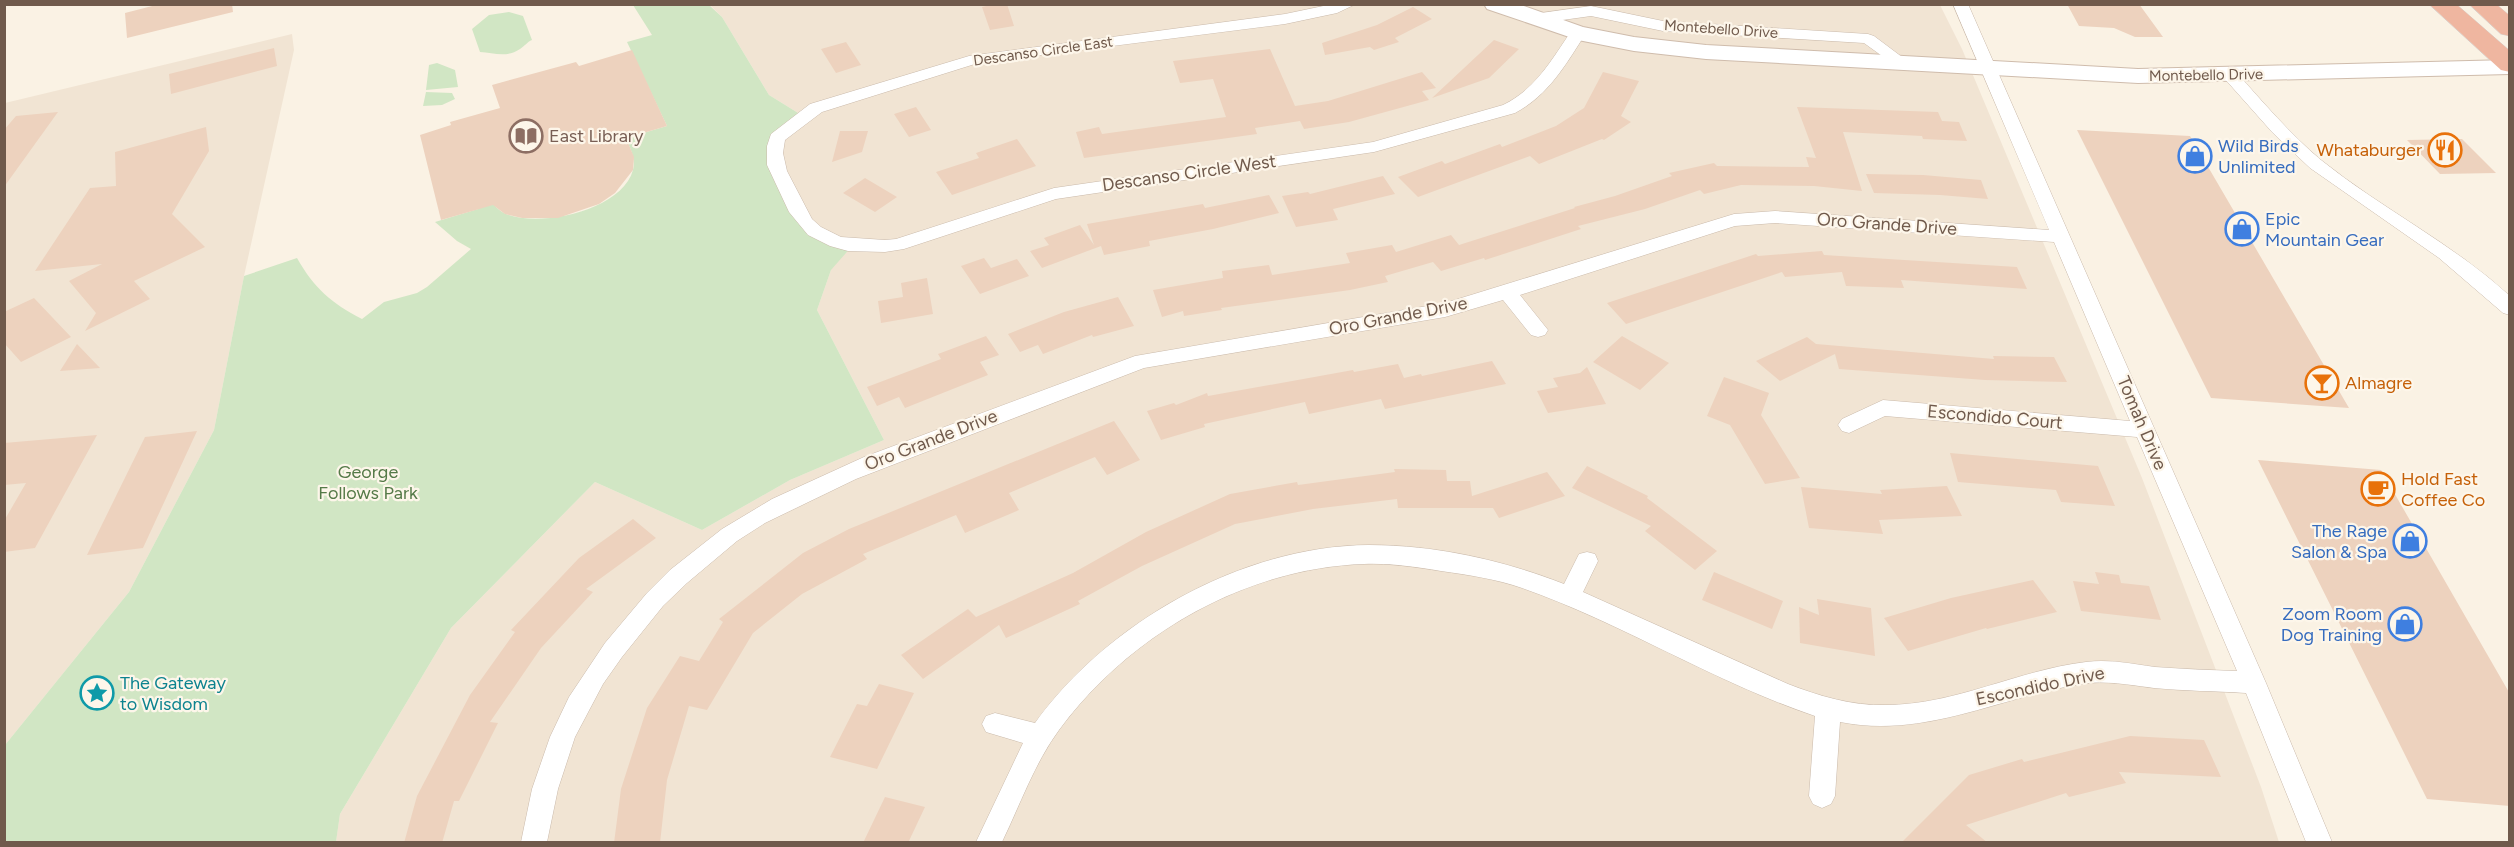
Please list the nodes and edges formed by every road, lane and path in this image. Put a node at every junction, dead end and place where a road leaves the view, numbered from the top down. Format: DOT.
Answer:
graph roads {
  1 [pos="1349,4"];
  2 [pos="1495,4"];
  3 [pos="1960,4"];
  4 [pos="2441,4"];
  5 [pos="2481,4"];
  6 [pos="1534,18"];
  7 [pos="2510,29"];
  8 [pos="1578,33"];
  9 [pos="1902,63"];
  10 [pos="2510,66"];
  11 [pos="1988,68"];
  12 [pos="2230,75"];
  13 [pos="790,195"];
  14 [pos="2062,237"];
  15 [pos="1507,292"];
  16 [pos="2510,308"];
  17 [pos="1538,330"];
  18 [pos="1849,426"];
  19 [pos="2145,430"];
  20 [pos="1587,561"];
  21 [pos="1569,597"];
  22 [pos="2254,683"];
  23 [pos="1828,709"];
  24 [pos="995,724"];
  25 [pos="1041,736"];
  26 [pos="1822,796"];
  27 [pos="534,843"];
  28 [pos="989,843"];
  29 [pos="2319,843"];
  1 -- 13 [label="street, Descanso Circle East"];
  2 -- 6 [label="street, Montebello Drive"];
  3 -- 11 [label="street, Tomah Drive"];
  4 -- 10 [label="highway"];
  5 -- 7 [label="highway"];
  6 -- 8 [label="street, Montebello Drive"];
  6 -- 9 [label="street, Montebello Drive"];
  8 -- 9 [label="street, Montebello Drive"];
  8 -- 13 [label="street, Descanso Circle West"];
  9 -- 11 [label="street, Montebello Drive"];
  10 -- 12 [label="street, Montebello Drive"];
  11 -- 12 [label="street, Montebello Drive"];
  11 -- 14 [label="street, Tomah Drive"];
  12 -- 16 [label="street"];
  14 -- 15 [label="street, Oro Grande Drive"];
  14 -- 19 [label="street, Tomah Drive"];
  15 -- 17 [label="street"];
  15 -- 27 [label="street, Oro Grande Drive"];
  18 -- 19 [label="street, Escondido Court"];
  19 -- 22 [label="street, Tomah Drive"];
  20 -- 21 [label="street"];
  21 -- 23 [label="street, Escondido Drive"];
  21 -- 25 [label="street, Escondido Drive"];
  22 -- 23 [label="street, Escondido Drive"];
  22 -- 29 [label="street, Tomah Drive"];
  23 -- 26 [label="street"];
  24 -- 25 [label="street"];
  25 -- 28 [label="street, Escondido Drive"];
}
